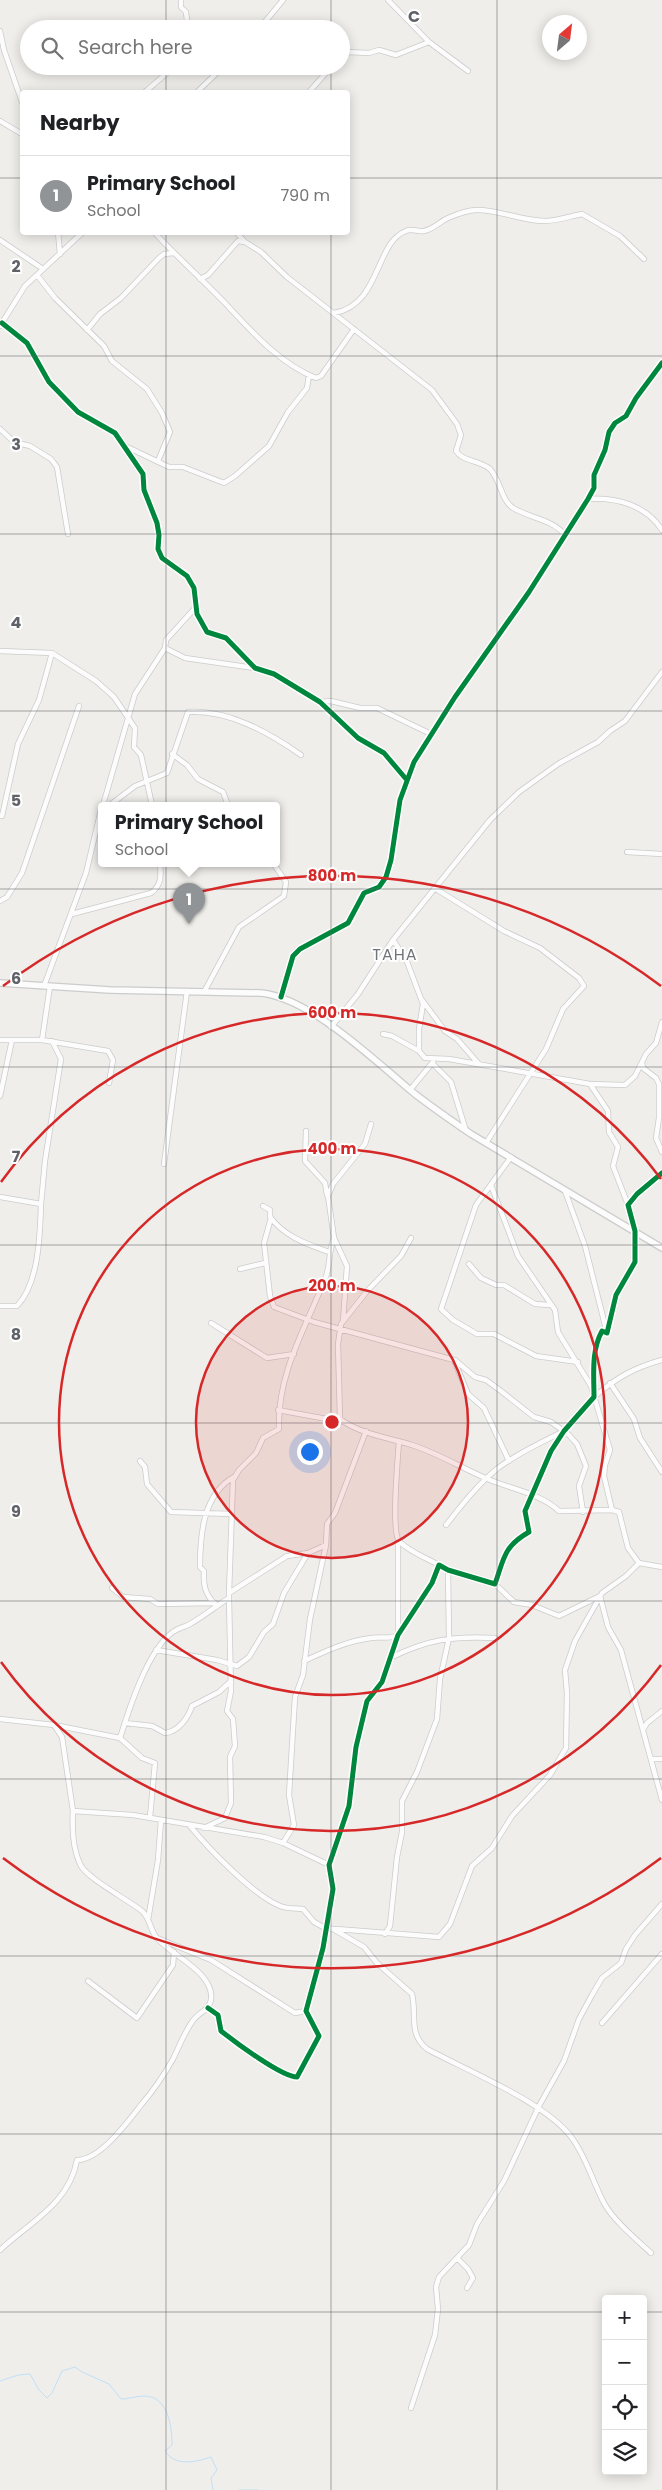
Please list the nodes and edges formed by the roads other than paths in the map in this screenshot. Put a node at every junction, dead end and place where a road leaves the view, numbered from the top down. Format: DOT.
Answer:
graph roads {
  1 [pos="181,0"];
  2 [pos="283,0"];
  3 [pos="388,0"];
  4 [pos="187,20"];
  5 [pos="266,20"];
  6 [pos="0,31"];
  7 [pos="429,42"];
  8 [pos="350,52"];
  9 [pos="468,71"];
  10 [pos="165,75"];
  11 [pos="215,75"];
  12 [pos="324,75"];
  13 [pos="147,90"];
  14 [pos="199,90"];
  15 [pos="311,90"];
  16 [pos="20,96"];
  17 [pos="0,121"];
  18 [pos="20,133"];
  19 [pos="58,235"];
  20 [pos="80,235"];
  21 [pos="157,235"];
  22 [pos="239,235"];
  23 [pos="0,240"];
  24 [pos="245,242"];
  25 [pos="174,253"];
  26 [pos="60,254"];
  27 [pos="644,258"];
  28 [pos="43,269"];
  29 [pos="37,275"];
  30 [pos="200,280"];
  31 [pos="334,313"];
  32 [pos="1,325"];
  33 [pos="354,329"];
  34 [pos="88,330"];
  35 [pos="662,364"];
  36 [pos="309,375"];
  37 [pos="0,429"];
  38 [pos="124,445"];
  39 [pos="158,461"];
  40 [pos="588,499"];
  41 [pos="662,530"];
  42 [pos="68,534"];
  43 [pos="564,534"];
  44 [pos="196,606"];
  45 [pos="165,648"];
  46 [pos="0,651"];
  47 [pos="52,653"];
  48 [pos="255,668"];
  49 [pos="662,672"];
  50 [pos="320,702"];
  51 [pos="79,706"];
  52 [pos="128,718"];
  53 [pos="431,734"];
  54 [pos="172,754"];
  55 [pos="300,755"];
  56 [pos="406,779"];
  57 [pos="147,780"];
  58 [pos="104,802"];
  59 [pos="114,802"];
  60 [pos="151,802"];
  61 [pos="227,802"];
  62 [pos="0,816"];
  63 [pos="98,824"];
  64 [pos="627,852"];
  65 [pos="662,854"];
  66 [pos="160,867"];
  67 [pos="276,867"];
  68 [pos="436,889"];
  69 [pos="0,901"];
  70 [pos="72,914"];
  71 [pos="393,940"];
  72 [pos="0,983"];
  73 [pos="47,986"];
  74 [pos="187,991"];
  75 [pos="204,992"];
  76 [pos="281,997"];
  77 [pos="421,999"];
  78 [pos="662,1022"];
  79 [pos="331,1027"];
  80 [pos="383,1034"];
  81 [pos="0,1040"];
  82 [pos="12,1040"];
  83 [pos="42,1040"];
  84 [pos="52,1041"];
  85 [pos="419,1051"];
  86 [pos="433,1062"];
  87 [pos="642,1062"];
  88 [pos="479,1064"];
  89 [pos="532,1073"];
  90 [pos="109,1083"];
  91 [pos="590,1084"];
  92 [pos="660,1084"];
  93 [pos="410,1090"];
  94 [pos="0,1096"];
  95 [pos="371,1124"];
  96 [pos="306,1131"];
  97 [pos="466,1131"];
  98 [pos="486,1143"];
  99 [pos="662,1152"];
  100 [pos="511,1157"];
  101 [pos="164,1164"];
  102 [pos="662,1172"];
  103 [pos="490,1185"];
  104 [pos="564,1188"];
  105 [pos="328,1196"];
  106 [pos="0,1197"];
  107 [pos="41,1204"];
  108 [pos="628,1205"];
  109 [pos="263,1206"];
  110 [pos="271,1218"];
  111 [pos="635,1231"];
  112 [pos="334,1238"];
  113 [pos="411,1238"];
  114 [pos="662,1248"];
  115 [pos="329,1252"];
  116 [pos="265,1263"];
  117 [pos="469,1264"];
  118 [pos="240,1269"];
  119 [pos="549,1305"];
  120 [pos="0,1306"];
  121 [pos="308,1320"];
  122 [pos="343,1321"];
  123 [pos="211,1323"];
  124 [pos="339,1329"];
  125 [pos="607,1333"];
  126 [pos="294,1354"];
  127 [pos="454,1360"];
  128 [pos="662,1360"];
  129 [pos="578,1362"];
  130 [pos="610,1383"];
  131 [pos="594,1397"];
  132 [pos="278,1410"];
  133 [pos="344,1422"];
  134 [pos="366,1431"];
  135 [pos="564,1431"];
  136 [pos="399,1441"];
  137 [pos="140,1461"];
  138 [pos="509,1461"];
  139 [pos="662,1472"];
  140 [pos="235,1477"];
  141 [pos="487,1479"];
  142 [pos="532,1495"];
  143 [pos="612,1510"];
  144 [pos="208,1512"];
  145 [pos="583,1512"];
  146 [pos="232,1514"];
  147 [pos="446,1525"];
  148 [pos="398,1540"];
  149 [pos="326,1545"];
  150 [pos="308,1553"];
  151 [pos="639,1562"];
  152 [pos="439,1565"];
  153 [pos="662,1567"];
  154 [pos="448,1570"];
  155 [pos="495,1584"];
  156 [pos="112,1588"];
  157 [pos="229,1596"];
  158 [pos="600,1596"];
  159 [pos="216,1603"];
  160 [pos="398,1634"];
  161 [pos="449,1638"];
  162 [pos="495,1638"];
  163 [pos="156,1650"];
  164 [pos="390,1658"];
  165 [pos="304,1661"];
  166 [pos="230,1664"];
  167 [pos="231,1682"];
  168 [pos="662,1711"];
  169 [pos="0,1719"];
  170 [pos="125,1723"];
  171 [pos="54,1725"];
  172 [pos="644,1728"];
  173 [pos="120,1738"];
  174 [pos="651,1759"];
  175 [pos="662,1759"];
  176 [pos="662,1798"];
  177 [pos="72,1812"];
  178 [pos="150,1817"];
  179 [pos="161,1820"];
  180 [pos="190,1826"];
  181 [pos="204,1828"];
  182 [pos="283,1843"];
  183 [pos="330,1865"];
  184 [pos="662,1904"];
  185 [pos="148,1920"];
  186 [pos="325,1928"];
  187 [pos="333,1929"];
  188 [pos="385,1934"];
  189 [pos="156,1937"];
  190 [pos="174,1952"];
  191 [pos="662,1954"];
  192 [pos="88,1981"];
  193 [pos="208,2008"];
  194 [pos="306,2011"];
  195 [pos="602,2023"];
  196 [pos="538,2109"];
  197 [pos="0,2250"];
  198 [pos="651,2253"];
  199 [pos="457,2258"];
  200 [pos="467,2288"];
  201 [pos="411,2408"];
  1 -- 4 [label="street"];
  2 -- 5 [label="street"];
  3 -- 7 [label="street"];
  6 -- 16 [label="street"];
  7 -- 8 [label="street"];
  7 -- 9 [label="street"];
  10 -- 13 [label="street"];
  11 -- 14 [label="street"];
  12 -- 15 [label="street"];
  17 -- 18 [label="street"];
  19 -- 26 [label="street"];
  20 -- 26 [label="street"];
  21 -- 25 [label="street"];
  22 -- 24 [label="street"];
  23 -- 28 [label="street"];
  24 -- 30 [label="street"];
  24 -- 31 [label="street"];
  25 -- 30 [label="street"];
  25 -- 34 [label="street"];
  26 -- 28 [label="street"];
  27 -- 31 [label="street"];
  28 -- 29 [label="street"];
  29 -- 32 [label="street"];
  29 -- 34 [label="street"];
  30 -- 36 [label="street"];
  31 -- 33 [label="street"];
  32 -- 38 [label="street"];
  33 -- 36 [label="street"];
  33 -- 43 [label="street"];
  34 -- 39 [label="street"];
  35 -- 40 [label="street"];
  36 -- 39 [label="street"];
  37 -- 42 [label="street"];
  38 -- 39 [label="street"];
  38 -- 44 [label="street"];
  40 -- 41 [label="street"];
  40 -- 43 [label="street"];
  43 -- 53 [label="street"];
  44 -- 45 [label="street"];
  44 -- 48 [label="street"];
  45 -- 48 [label="street"];
  45 -- 52 [label="street"];
  46 -- 47 [label="street"];
  47 -- 52 [label="street"];
  47 -- 62 [label="street"];
  48 -- 50 [label="street"];
  49 -- 68 [label="street"];
  50 -- 53 [label="street"];
  50 -- 56 [label="street"];
  51 -- 69 [label="street"];
  52 -- 57 [label="street"];
  52 -- 58 [label="street"];
  53 -- 56 [label="street"];
  54 -- 55 [label="street"];
  54 -- 57 [label="street"];
  54 -- 61 [label="street"];
  56 -- 76 [label="street"];
  57 -- 59 [label="street"];
  57 -- 60 [label="street"];
  63 -- 70 [label="street"];
  64 -- 65 [label="street"];
  66 -- 70 [label="street"];
  67 -- 75 [label="street"];
  68 -- 71 [label="street"];
  68 -- 89 [label="street"];
  70 -- 73 [label="street"];
  71 -- 77 [label="street"];
  71 -- 79 [label="street"];
  72 -- 73 [label="street"];
  73 -- 74 [label="street"];
  73 -- 83 [label="street"];
  74 -- 75 [label="street"];
  74 -- 101 [label="street"];
  75 -- 76 [label="street"];
  76 -- 79 [label="street"];
  77 -- 85 [label="street"];
  77 -- 88 [label="street"];
  78 -- 87 [label="street"];
  79 -- 93 [label="street"];
  80 -- 85 [label="street"];
  81 -- 82 [label="street"];
  82 -- 83 [label="street"];
  82 -- 94 [label="street"];
  83 -- 84 [label="street"];
  84 -- 90 [label="street"];
  84 -- 107 [label="street"];
  85 -- 86 [label="street"];
  86 -- 88 [label="street"];
  86 -- 93 [label="street"];
  86 -- 97 [label="street"];
  87 -- 91 [label="street"];
  87 -- 92 [label="street"];
  88 -- 89 [label="street"];
  89 -- 91 [label="street"];
  89 -- 98 [label="street"];
  91 -- 108 [label="street"];
  92 -- 99 [label="street"];
  93 -- 97 [label="street"];
  95 -- 105 [label="street"];
  96 -- 105 [label="street"];
  97 -- 98 [label="street"];
  98 -- 100 [label="street"];
  100 -- 103 [label="street"];
  100 -- 104 [label="street"];
  102 -- 108 [label="street"];
  103 -- 119 [label="street"];
  103 -- 129 [label="street"];
  104 -- 111 [label="street"];
  104 -- 125 [label="street"];
  105 -- 112 [label="street"];
  106 -- 107 [label="street"];
  107 -- 120 [label="street"];
  108 -- 111 [label="street"];
  109 -- 110 [label="street"];
  110 -- 115 [label="street"];
  110 -- 116 [label="street"];
  111 -- 114 [label="street"];
  111 -- 125 [label="street"];
  112 -- 115 [label="street"];
  112 -- 122 [label="street"];
  113 -- 122 [label="street"];
  115 -- 121 [label="street"];
  116 -- 118 [label="street"];
  116 -- 121 [label="street"];
  117 -- 119 [label="street"];
  119 -- 129 [label="street"];
  121 -- 124 [label="street"];
  121 -- 126 [label="street"];
  122 -- 124 [label="street"];
  123 -- 126 [label="street"];
  124 -- 127 [label="street"];
  124 -- 133 [label="street"];
  125 -- 131 [label="street"];
  126 -- 132 [label="street"];
  127 -- 135 [label="street"];
  127 -- 138 [label="street"];
  128 -- 130 [label="street"];
  129 -- 131 [label="street"];
  130 -- 131 [label="street"];
  130 -- 139 [label="street"];
  131 -- 135 [label="street"];
  131 -- 143 [label="street"];
  132 -- 133 [label="street"];
  132 -- 140 [label="street"];
  133 -- 134 [label="street"];
  134 -- 136 [label="street"];
  134 -- 149 [label="street"];
  135 -- 138 [label="street"];
  135 -- 142 [label="street"];
  135 -- 145 [label="street"];
  136 -- 141 [label="street"];
  136 -- 148 [label="street"];
  137 -- 144 [label="street"];
  138 -- 141 [label="street"];
  140 -- 144 [label="street"];
  140 -- 146 [label="street"];
  141 -- 142 [label="street"];
  141 -- 147 [label="street"];
  142 -- 145 [label="street"];
  142 -- 155 [label="street"];
  143 -- 145 [label="street"];
  143 -- 151 [label="street"];
  144 -- 146 [label="street"];
  144 -- 159 [label="street"];
  146 -- 157 [label="street"];
  148 -- 152 [label="street"];
  148 -- 160 [label="street"];
  149 -- 150 [label="street"];
  149 -- 165 [label="street"];
  150 -- 157 [label="street"];
  150 -- 166 [label="street"];
  151 -- 153 [label="street"];
  151 -- 158 [label="street"];
  152 -- 154 [label="street"];
  152 -- 160 [label="street"];
  154 -- 155 [label="street"];
  154 -- 161 [label="street"];
  155 -- 158 [label="street"];
  156 -- 159 [label="street"];
  157 -- 159 [label="street"];
  157 -- 166 [label="street"];
  158 -- 172 [label="street"];
  158 -- 188 [label="street"];
  159 -- 163 [label="street"];
  160 -- 164 [label="street"];
  160 -- 165 [label="street"];
  161 -- 162 [label="street"];
  161 -- 164 [label="street"];
  161 -- 188 [label="street"];
  163 -- 166 [label="street"];
  163 -- 170 [label="street"];
  164 -- 183 [label="street"];
  165 -- 182 [label="street"];
  166 -- 167 [label="street"];
  167 -- 170 [label="street"];
  167 -- 181 [label="street"];
  168 -- 172 [label="street"];
  169 -- 171 [label="street"];
  170 -- 173 [label="street"];
  171 -- 173 [label="street"];
  171 -- 177 [label="street"];
  172 -- 174 [label="street"];
  173 -- 178 [label="street"];
  174 -- 175 [label="street"];
  174 -- 176 [label="street"];
  177 -- 178 [label="street"];
  177 -- 185 [label="street"];
  178 -- 179 [label="street"];
  179 -- 180 [label="street"];
  179 -- 185 [label="street"];
  180 -- 181 [label="street"];
  180 -- 186 [label="street"];
  181 -- 182 [label="street"];
  182 -- 183 [label="street"];
  183 -- 186 [label="street"];
  184 -- 196 [label="street"];
  185 -- 189 [label="street"];
  186 -- 187 [label="street"];
  186 -- 194 [label="street"];
  187 -- 188 [label="street"];
  187 -- 196 [label="street"];
  189 -- 190 [label="street"];
  189 -- 194 [label="street"];
  190 -- 192 [label="street"];
  190 -- 193 [label="street"];
  191 -- 195 [label="street"];
  193 -- 194 [label="street"];
  193 -- 197 [label="street"];
  196 -- 198 [label="street"];
  196 -- 199 [label="street"];
  199 -- 200 [label="street"];
  199 -- 201 [label="street"];
}
